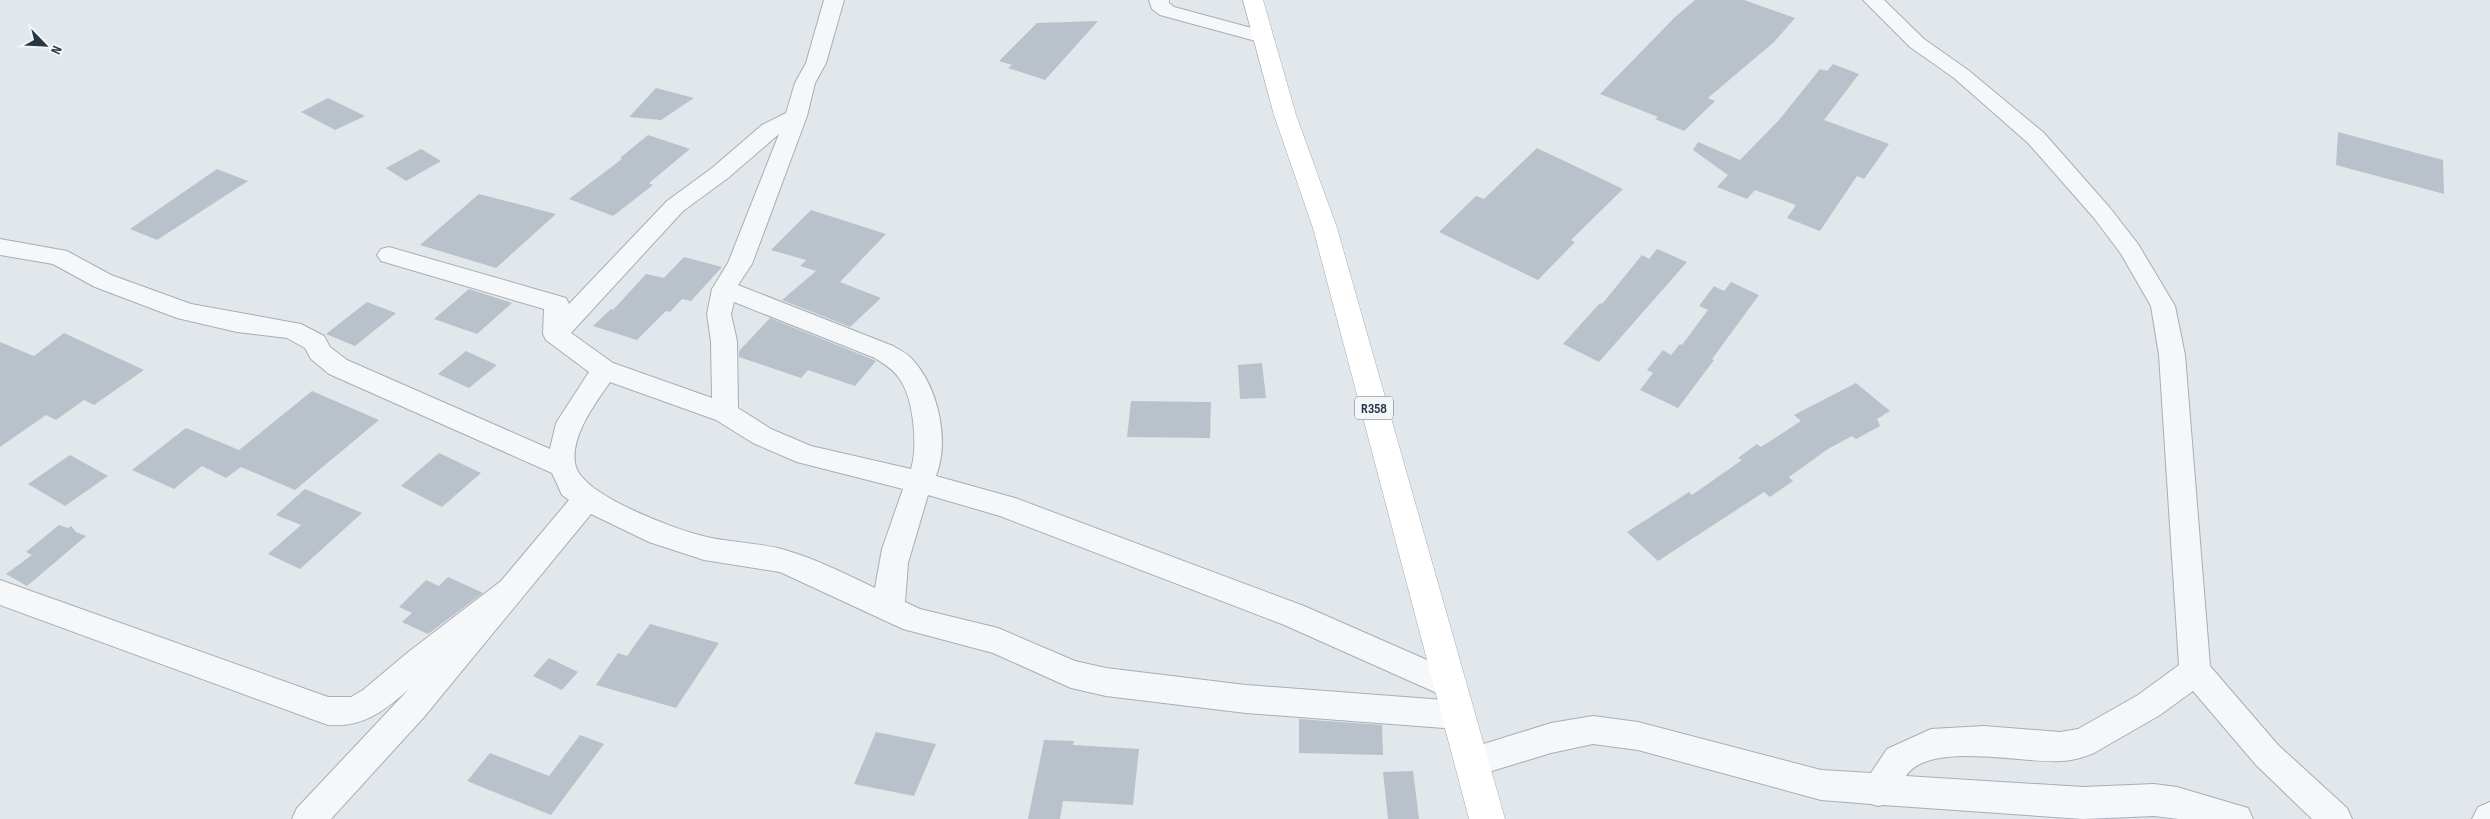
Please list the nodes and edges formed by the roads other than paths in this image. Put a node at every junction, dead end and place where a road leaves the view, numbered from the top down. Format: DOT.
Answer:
graph roads {
  1 [pos="833,0"];
  2 [pos="1159,0"];
  3 [pos="1253,0"];
  4 [pos="1873,0"];
  5 [pos="1263,37"];
  6 [pos="796,116"];
  7 [pos="0,247"];
  8 [pos="389,255"];
  9 [pos="724,289"];
  10 [pos="555,334"];
  11 [pos="604,370"];
  12 [pos="724,413"];
  13 [pos="562,466"];
  14 [pos="919,482"];
  15 [pos="587,499"];
  16 [pos="512,589"];
  17 [pos="0,592"];
  18 [pos="890,609"];
  19 [pos="2195,671"];
  20 [pos="1448,684"];
  21 [pos="1457,715"];
  22 [pos="1472,762"];
  23 [pos="1878,790"];
  24 [pos="309,819"];
  25 [pos="1487,819"];
  26 [pos="2236,819"];
  27 [pos="2335,819"];
  1 -- 6 [label="street"];
  2 -- 5 [label="street"];
  3 -- 5 [label="main road, R358"];
  4 -- 19 [label="street"];
  5 -- 20 [label="main road, R358"];
  6 -- 9 [label="street"];
  6 -- 10 [label="street"];
  7 -- 13 [label="street"];
  8 -- 10 [label="street"];
  9 -- 12 [label="street"];
  9 -- 14 [label="street"];
  10 -- 11 [label="street"];
  11 -- 12 [label="street"];
  11 -- 13 [label="street"];
  12 -- 14 [label="street"];
  13 -- 15 [label="street"];
  14 -- 18 [label="street"];
  14 -- 20 [label="street"];
  15 -- 16 [label="street"];
  15 -- 18 [label="street"];
  16 -- 17 [label="street"];
  16 -- 24 [label="street"];
  18 -- 21 [label="street"];
  19 -- 23 [label="street"];
  19 -- 27 [label="street"];
  20 -- 21 [label="main road, R358"];
  21 -- 22 [label="main road, R358"];
  22 -- 23 [label="street"];
  22 -- 25 [label="main road, R358"];
  23 -- 26 [label="street"];
}
